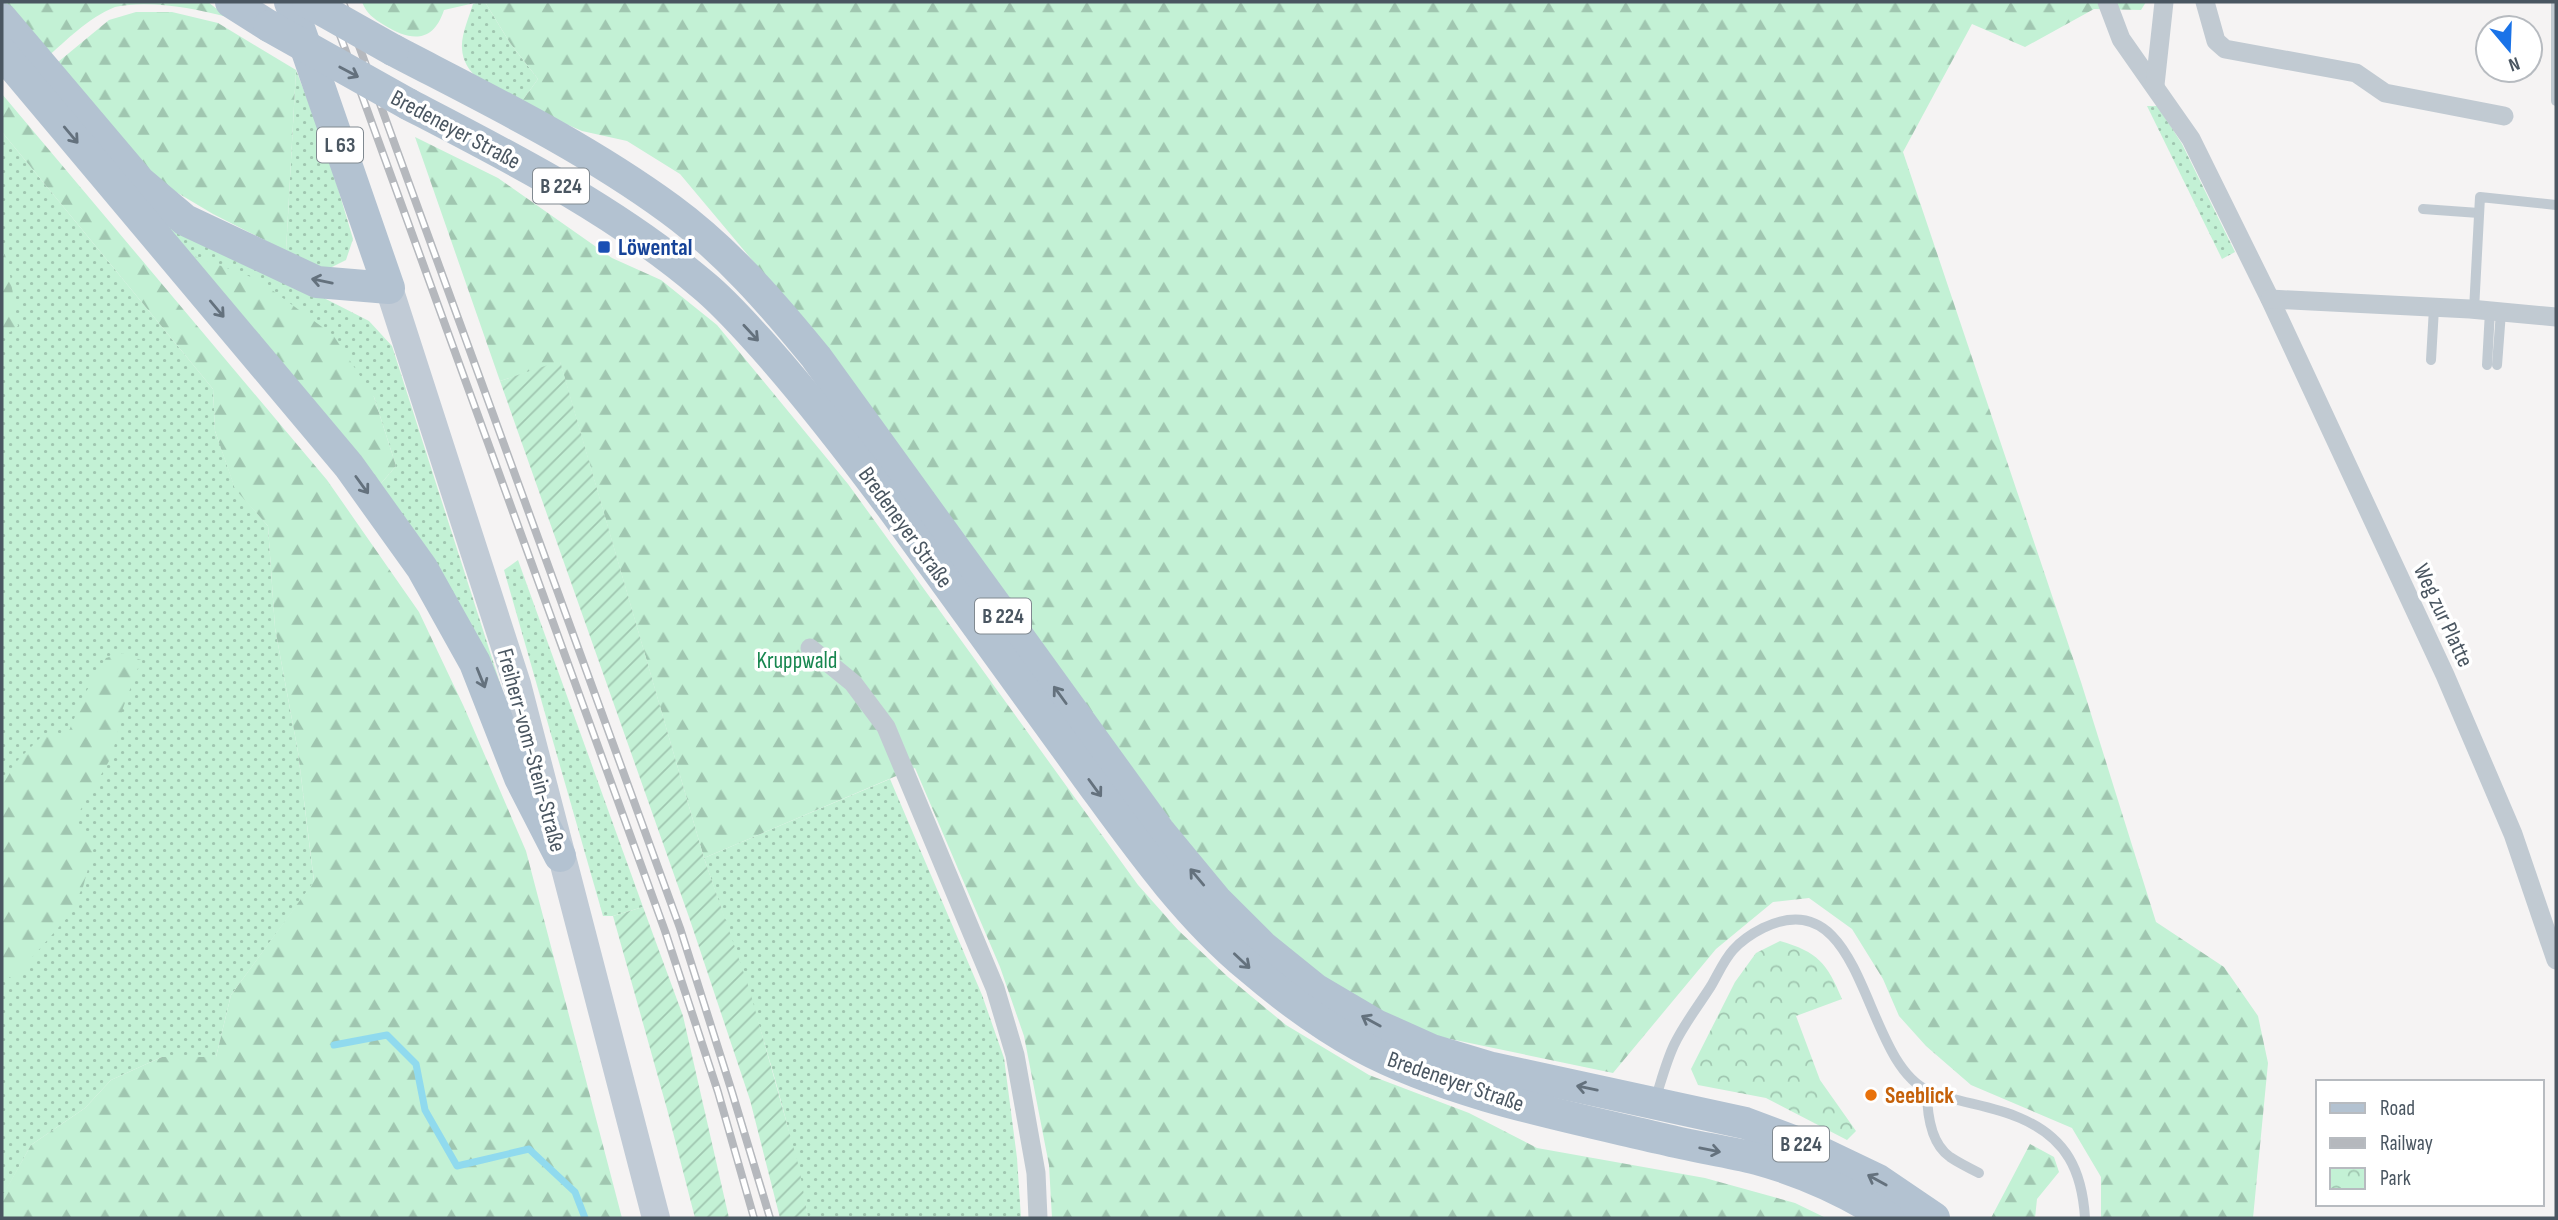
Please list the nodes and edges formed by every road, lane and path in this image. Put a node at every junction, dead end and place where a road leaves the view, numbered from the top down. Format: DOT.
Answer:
graph roads {
  1 [pos="232,2"];
  2 [pos="290,2"];
  3 [pos="308,2"];
  4 [pos="2107,2"];
  5 [pos="2164,2"];
  6 [pos="2205,2"];
  7 [pos="2556,2"];
  8 [pos="5,37"];
  9 [pos="2155,85"];
  10 [pos="2556,101"];
  11 [pos="2504,116"];
  12 [pos="2556,205"];
  13 [pos="2423,209"];
  14 [pos="2479,213"];
  15 [pos="389,288"];
  16 [pos="2270,299"];
  17 [pos="2434,308"];
  18 [pos="2489,311"];
  19 [pos="2556,317"];
  20 [pos="2431,360"];
  21 [pos="2492,365"];
  22 [pos="810,648"];
  23 [pos="560,856"];
  24 [pos="2556,960"];
  25 [pos="1927,1090"];
  26 [pos="1649,1119"];
  27 [pos="1979,1173"];
  28 [pos="656,1218"];
  29 [pos="1038,1218"];
  30 [pos="1888,1218"];
  31 [pos="1934,1218"];
  32 [pos="2085,1218"];
  1 -- 26 [label="main road, Bredeneyer Straße / B 224, one-way, bridge"];
  2 -- 15 [label="main road, L 63"];
  26 -- 3 [label="main road, Bredeneyer Straße / B 224, one-way, bridge"];
  4 -- 9 [label="street, Weg zur Platte"];
  5 -- 9 [label="street"];
  6 -- 11 [label="street"];
  7 -- 10 [label="lane"];
  15 -- 8 [label="main road, one-way"];
  8 -- 23 [label="main road, one-way"];
  9 -- 16 [label="street, Weg zur Platte"];
  12 -- 14 [label="lane"];
  13 -- 14 [label="lane"];
  14 -- 18 [label="lane"];
  15 -- 23 [label="main road, Freiherr-vom-Stein-Straße / L 63"];
  16 -- 17 [label="street"];
  16 -- 24 [label="street, Weg zur Platte"];
  17 -- 18 [label="street"];
  17 -- 20 [label="lane"];
  18 -- 19 [label="street"];
  18 -- 21 [label="lane"];
  22 -- 29 [label="street"];
  23 -- 28 [label="main road, Freiherr-vom-Stein-Straße / L 63"];
  25 -- 26 [label="lane"];
  25 -- 27 [label="lane"];
  25 -- 32 [label="lane"];
  26 -- 30 [label="main road, Bredeneyer Straße / B 224, one-way"];
  31 -- 26 [label="main road, Bredeneyer Straße / B 224, one-way"];
}
